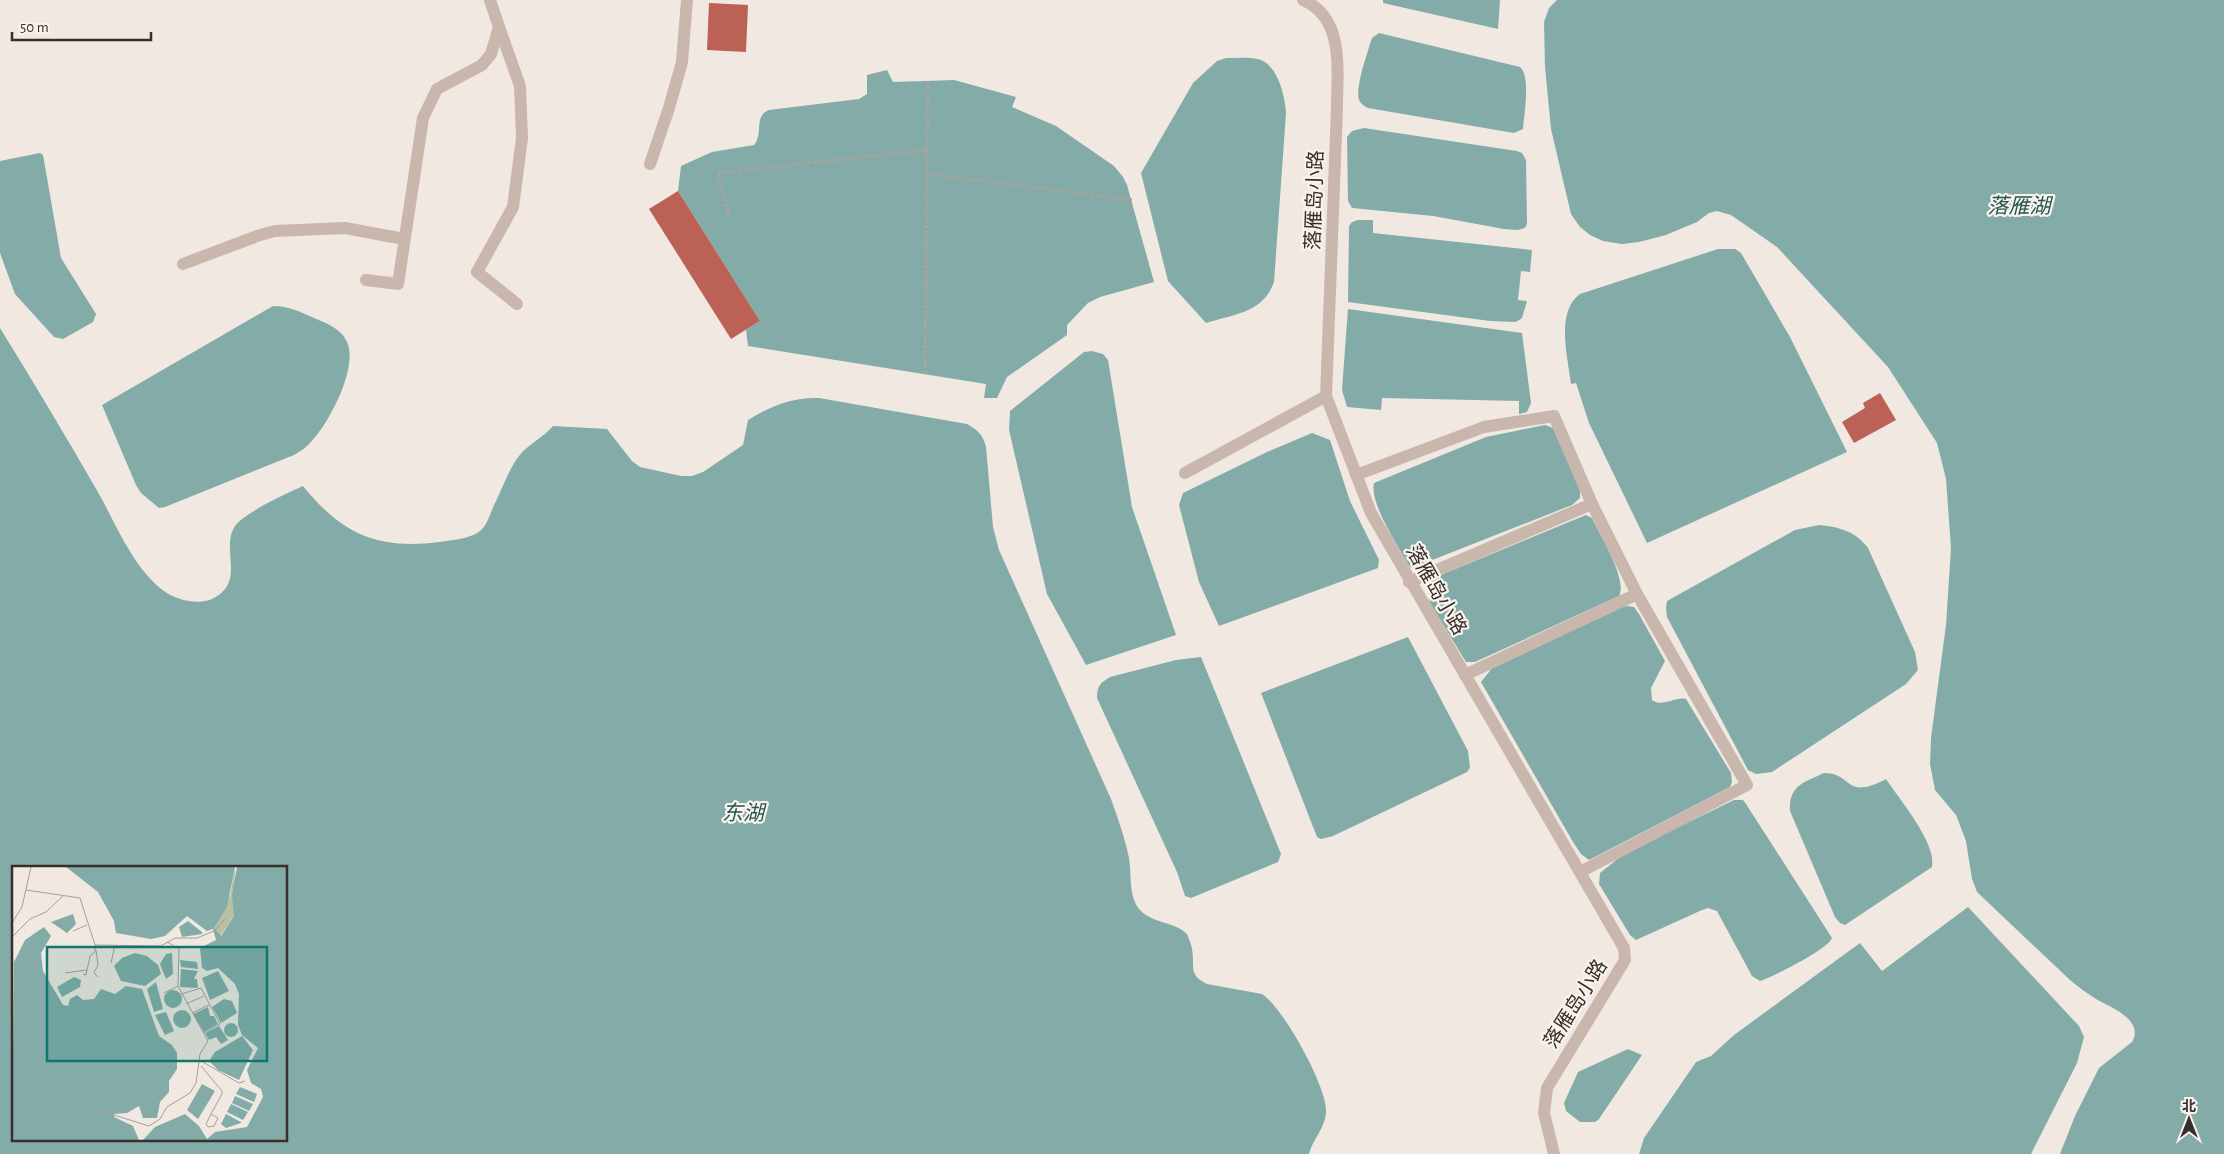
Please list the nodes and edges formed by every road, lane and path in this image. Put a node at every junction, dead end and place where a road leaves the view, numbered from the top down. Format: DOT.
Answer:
graph roads {
  1 [pos="490,0"];
  2 [pos="687,0"];
  3 [pos="1303,0"];
  4 [pos="499,27"];
  5 [pos="928,81"];
  6 [pos="927,150"];
  7 [pos="650,164"];
  8 [pos="927,174"];
  9 [pos="1132,200"];
  10 [pos="729,216"];
  11 [pos="404,239"];
  12 [pos="183,264"];
  13 [pos="366,280"];
  14 [pos="517,304"];
  15 [pos="924,373"];
  16 [pos="1326,396"];
  17 [pos="1184,473"];
  18 [pos="1356,475"];
  19 [pos="1592,504"];
  20 [pos="1409,582"];
  21 [pos="1637,594"];
  22 [pos="1465,675"];
  23 [pos="1580,872"];
  24 [pos="1554,1154"];
  1 -- 4 [label="street"];
  2 -- 7 [label="street"];
  3 -- 16 [label="street, 落雁岛小路"];
  4 -- 11 [label="street"];
  4 -- 14 [label="street"];
  5 -- 6 [label="path"];
  6 -- 8 [label="path"];
  6 -- 10 [label="path"];
  8 -- 9 [label="path"];
  8 -- 15 [label="path"];
  11 -- 12 [label="street"];
  11 -- 13 [label="street"];
  16 -- 17 [label="street"];
  16 -- 18 [label="street, 落雁岛小路"];
  18 -- 19 [label="street"];
  18 -- 20 [label="street, 落雁岛小路"];
  19 -- 20 [label="street"];
  19 -- 21 [label="street"];
  20 -- 22 [label="street, 落雁岛小路"];
  21 -- 22 [label="street"];
  21 -- 23 [label="street"];
  22 -- 23 [label="street, 落雁岛小路"];
  23 -- 24 [label="street, 落雁岛小路"];
}
